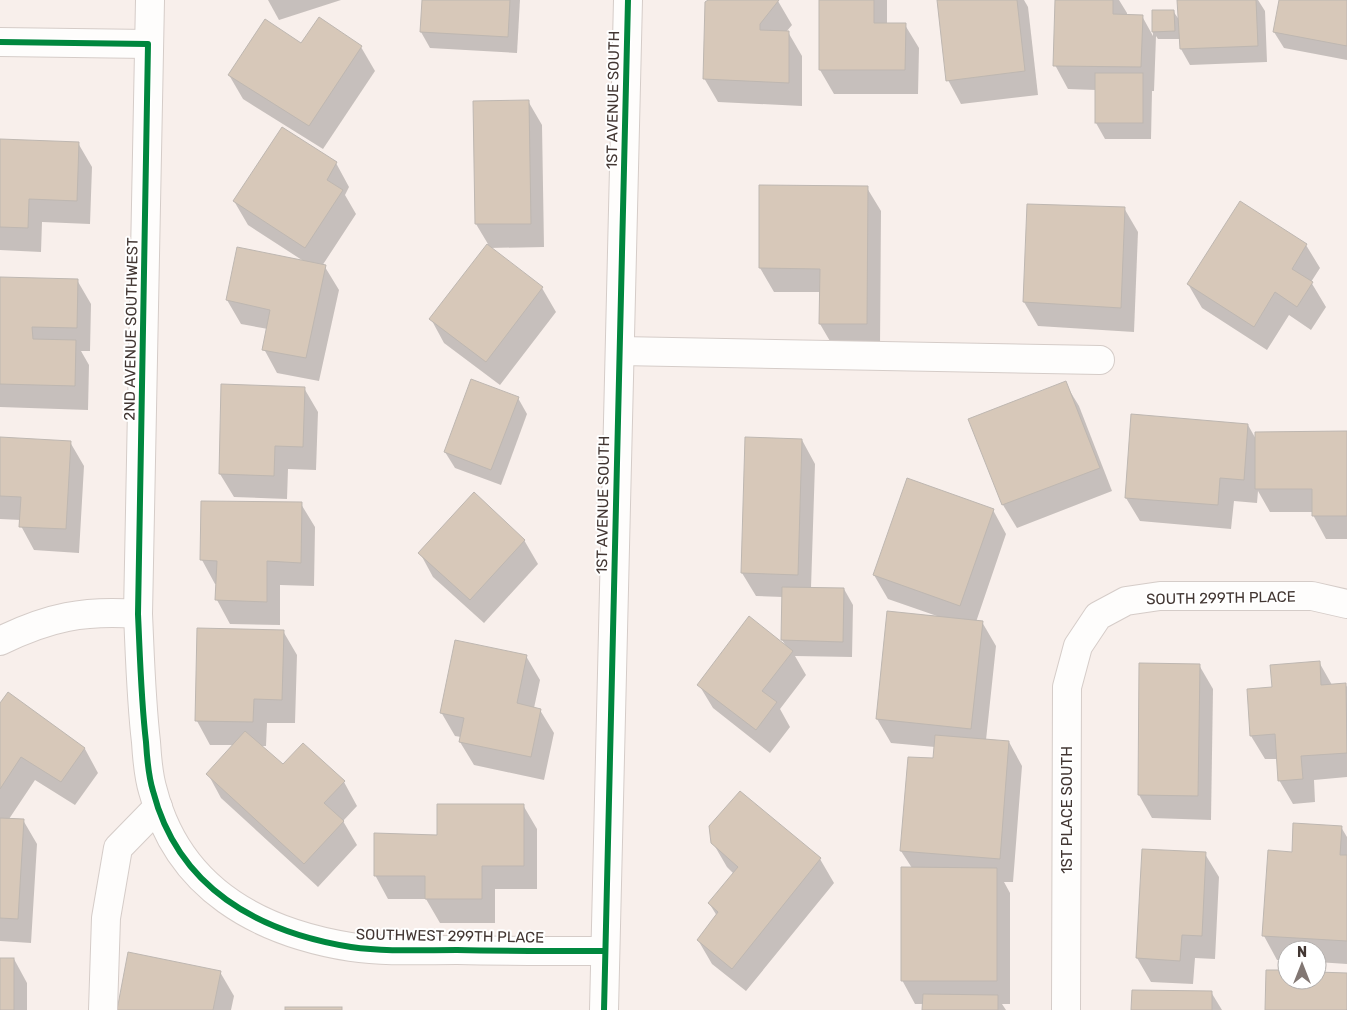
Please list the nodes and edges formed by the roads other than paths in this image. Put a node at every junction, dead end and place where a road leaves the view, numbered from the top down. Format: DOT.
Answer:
graph roads {
  1 [pos="150,0"];
  2 [pos="628,0"];
  3 [pos="0,42"];
  4 [pos="148,44"];
  5 [pos="620,351"];
  6 [pos="1100,360"];
  7 [pos="1347,604"];
  8 [pos="138,614"];
  9 [pos="1098,616"];
  10 [pos="0,641"];
  11 [pos="158,807"];
  12 [pos="605,951"];
  13 [pos="103,1010"];
  14 [pos="604,1010"];
  15 [pos="1066,1010"];
  1 -- 4 [label="street, 2ND AVENUE SOUTHWEST"];
  2 -- 5 [label="street, 1ST AVENUE SOUTH"];
  3 -- 4 [label="street"];
  4 -- 8 [label="street, 2ND AVENUE SOUTHWEST"];
  5 -- 6 [label="street"];
  5 -- 12 [label="street, 1ST AVENUE SOUTH"];
  7 -- 9 [label="street, SOUTH 299TH PLACE"];
  8 -- 10 [label="street"];
  8 -- 11 [label="street, SOUTHWEST 299TH PLACE"];
  9 -- 15 [label="street, 1ST PLACE SOUTH"];
  11 -- 12 [label="street, SOUTHWEST 299TH PLACE"];
  11 -- 13 [label="street"];
  12 -- 14 [label="street, 1ST AVENUE SOUTH"];
}
